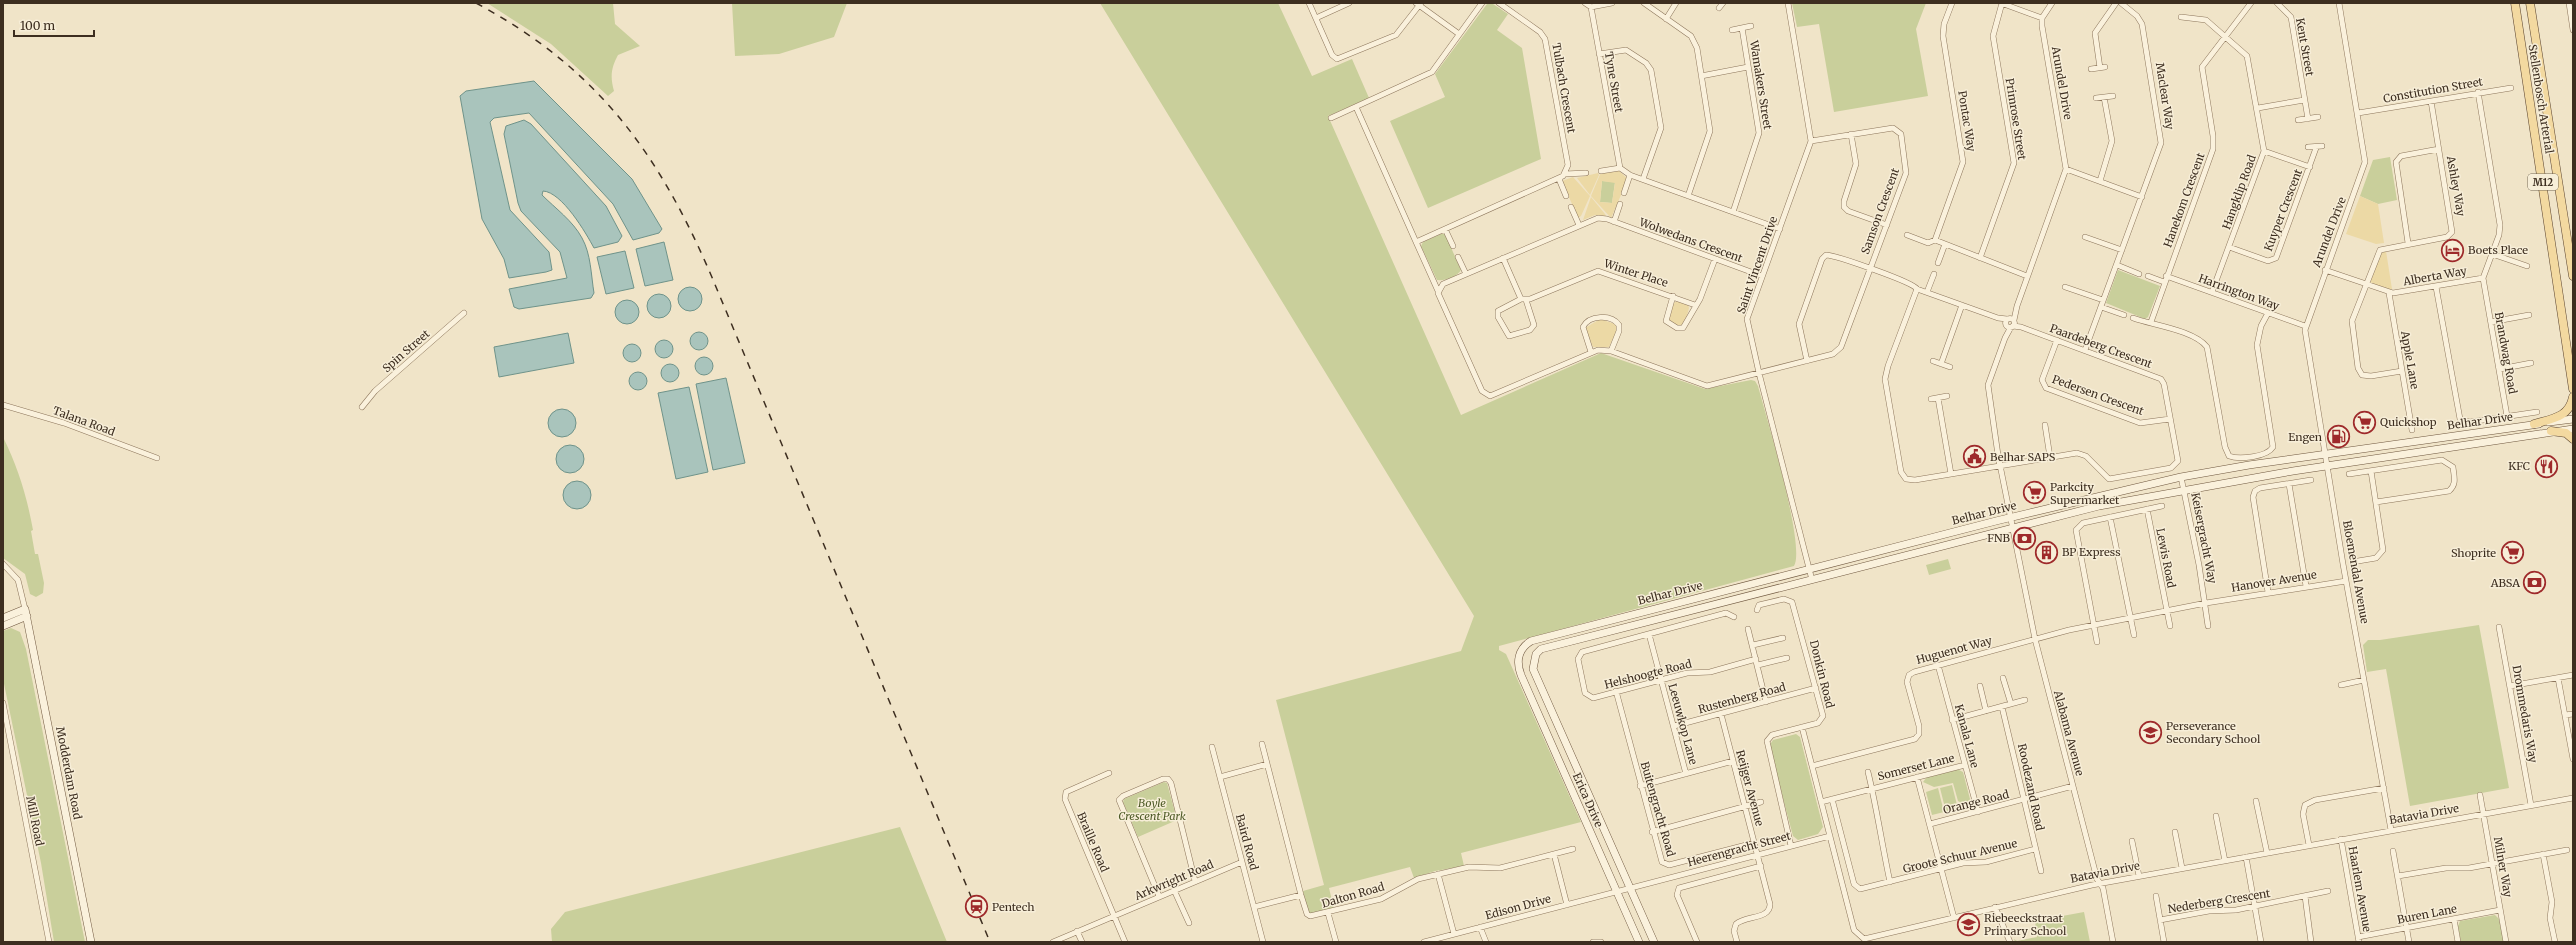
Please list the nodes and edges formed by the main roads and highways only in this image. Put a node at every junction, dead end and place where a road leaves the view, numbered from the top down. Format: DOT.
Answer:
graph roads {
  1 [pos="2516,3"];
  2 [pos="2530,3"];
  3 [pos="2573,276"];
  4 [pos="2573,389"];
  5 [pos="2573,397"];
  6 [pos="2573,419"];
  7 [pos="2534,424"];
  8 [pos="2573,429"];
  9 [pos="2551,432"];
  10 [pos="2573,439"];
  11 [pos="26,612"];
  12 [pos="3,618"];
  13 [pos="3,626"];
  14 [pos="1518,666"];
  15 [pos="1533,669"];
  16 [pos="91,942"];
  17 [pos="1639,942"];
  18 [pos="1654,942"];
  1 -- 4 [label="main road, Stellenbosch Arterial / M12"];
  2 -- 3 [label="main road, Stellenbosch Arterial / M12"];
  5 -- 7 [label="main road"];
  6 -- 7 [label="main road, Belhar Drive"];
  7 -- 14 [label="main road, Belhar Drive"];
  8 -- 9 [label="main road, Belhar Drive"];
  9 -- 10 [label="main road"];
  9 -- 15 [label="main road, Belhar Drive"];
  11 -- 12 [label="main road"];
  11 -- 13 [label="main road"];
  11 -- 16 [label="main road, Modderdam Road"];
  14 -- 17 [label="main road, Erica Drive"];
  15 -- 18 [label="main road, Erica Drive"];
}
